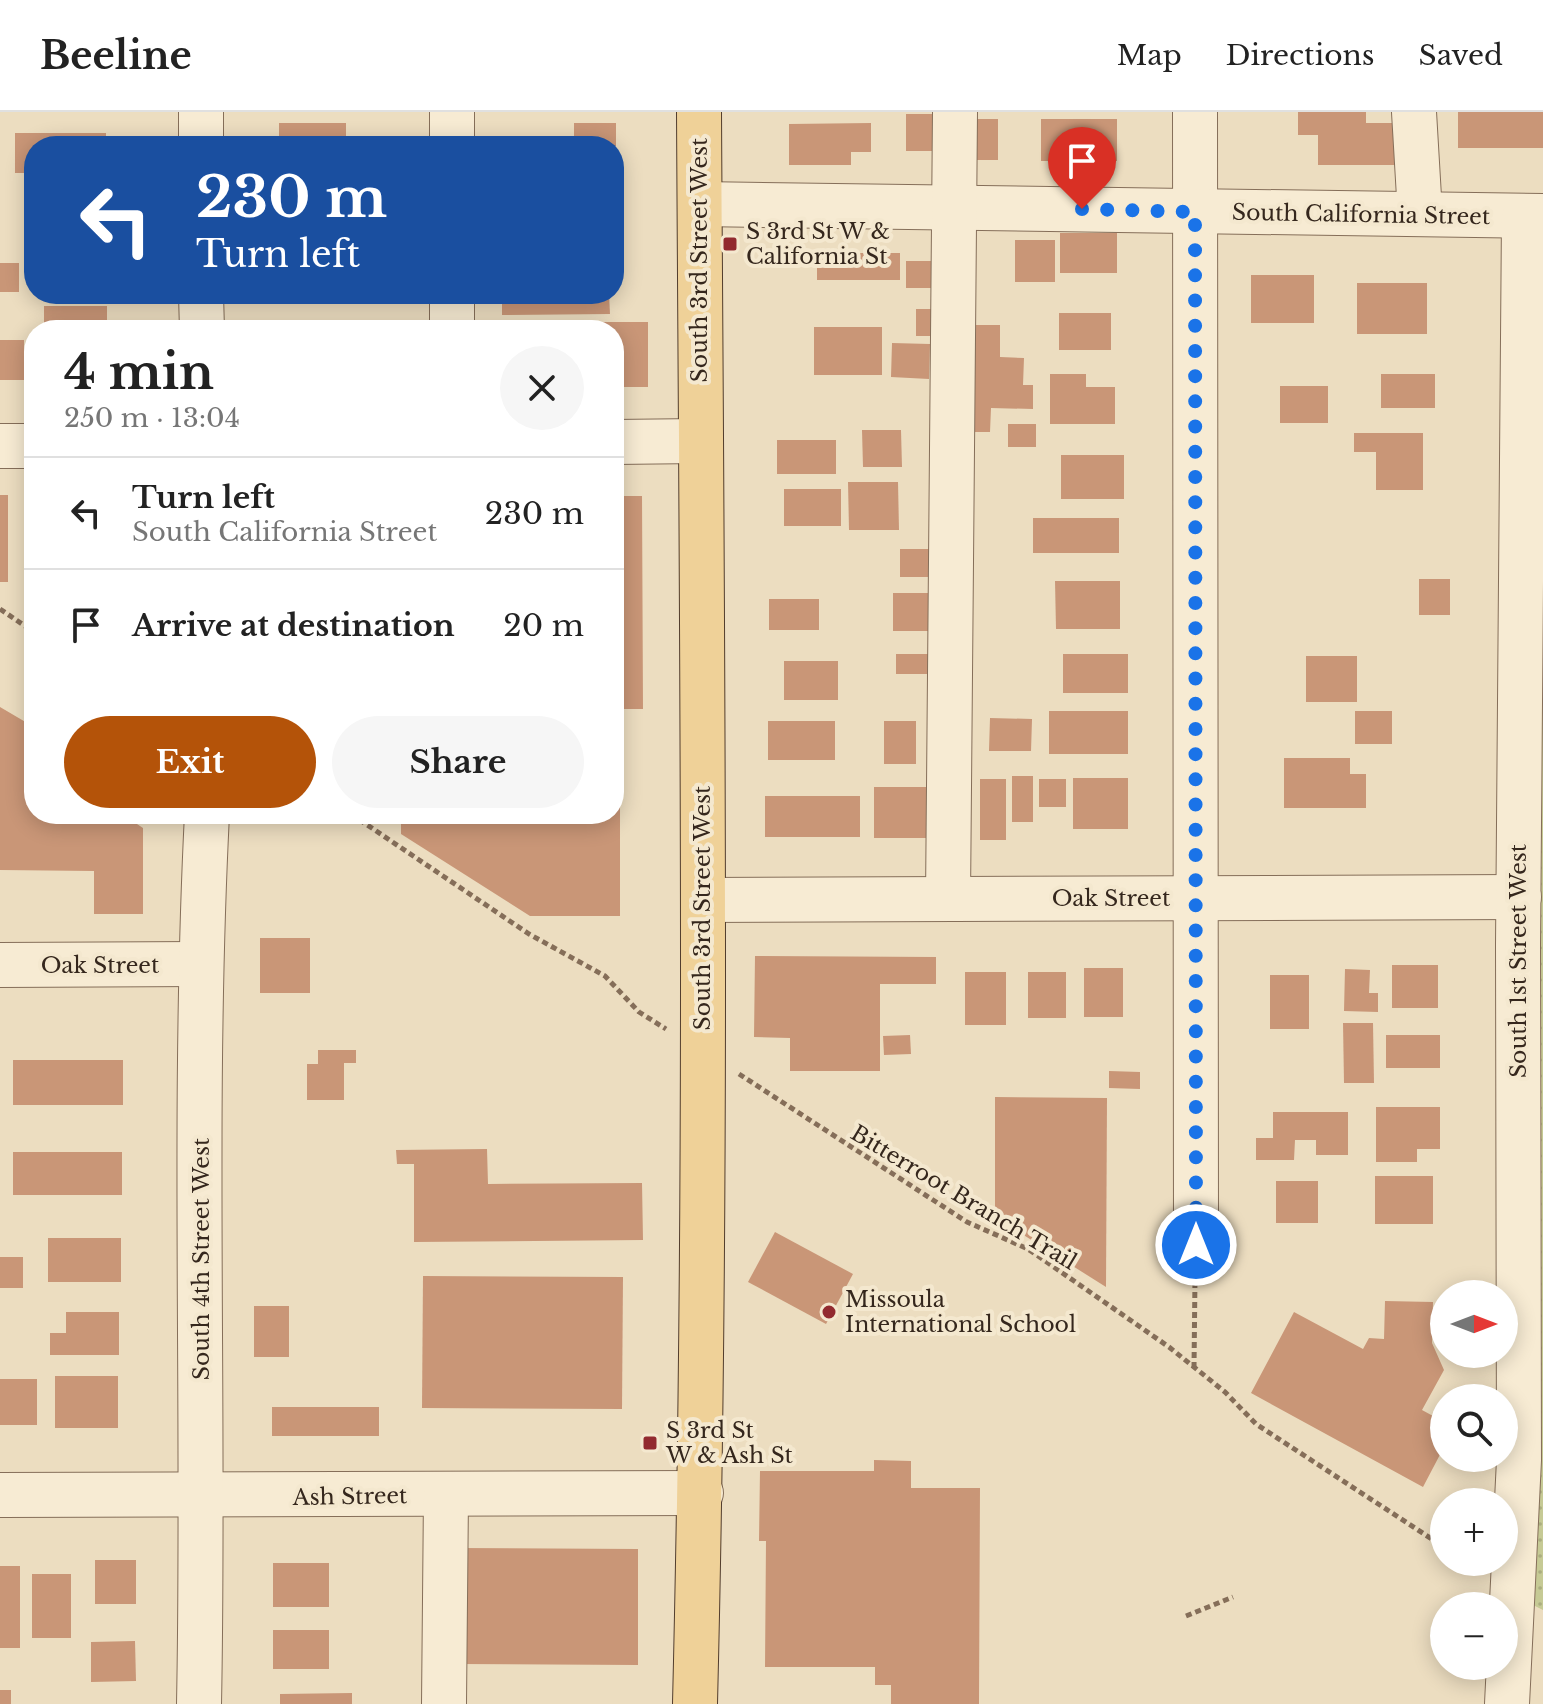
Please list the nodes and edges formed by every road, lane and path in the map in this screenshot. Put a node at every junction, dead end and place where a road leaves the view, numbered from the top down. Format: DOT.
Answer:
graph roads {
  1 [pos="201,112"];
  2 [pos="452,112"];
  3 [pos="699,112"];
  4 [pos="955,112"];
  5 [pos="1195,112"];
  6 [pos="1414,112"];
  7 [pos="201,136"];
  8 [pos="452,136"];
  9 [pos="700,204"];
  10 [pos="955,206"];
  11 [pos="1195,212"];
  12 [pos="1420,214"];
  13 [pos="1533,216"];
  14 [pos="699,441"];
  15 [pos="624,442"];
  16 [pos="0,446"];
  17 [pos="24,446"];
  18 [pos="1532,471"];
  19 [pos="0,609"];
  20 [pos="24,625"];
  21 [pos="206,824"];
  22 [pos="366,824"];
  23 [pos="1196,897"];
  24 [pos="1519,897"];
  25 [pos="948,899"];
  26 [pos="703,900"];
  27 [pos="199,964"];
  28 [pos="0,965"];
  29 [pos="652,1020"];
  30 [pos="1530,1020"];
  31 [pos="737,1073"];
  32 [pos="1196,1245"];
  33 [pos="1194,1368"];
  34 [pos="1531,1460"];
  35 [pos="701,1493"];
  36 [pos="0,1495"];
  37 [pos="446,1495"];
  38 [pos="203,1497"];
  39 [pos="1430,1538"];
  40 [pos="1233,1597"];
  41 [pos="1186,1616"];
  42 [pos="199,1704"];
  43 [pos="444,1704"];
  44 [pos="695,1704"];
  45 [pos="1507,1704"];
  1 -- 7 [label="street"];
  2 -- 8 [label="street"];
  3 -- 9 [label="main road, South 3rd Street West"];
  4 -- 10 [label="street"];
  5 -- 11 [label="street"];
  6 -- 12 [label="street"];
  9 -- 10 [label="street, South California Street"];
  9 -- 14 [label="main road, South 3rd Street West"];
  10 -- 11 [label="street, South California Street"];
  10 -- 25 [label="street"];
  11 -- 12 [label="street, South California Street"];
  11 -- 23 [label="street"];
  12 -- 13 [label="street, South California Street"];
  13 -- 18 [label="street, South 1st Street West"];
  14 -- 15 [label="street"];
  14 -- 26 [label="main road, South 3rd Street West"];
  16 -- 17 [label="street"];
  18 -- 24 [label="street, South 1st Street West"];
  19 -- 20 [label="path"];
  21 -- 27 [label="street, South 4th Street West"];
  22 -- 29 [label="path"];
  23 -- 24 [label="street, Oak Street"];
  23 -- 25 [label="street, Oak Street"];
  23 -- 32 [label="street"];
  24 -- 30 [label="street, South 1st Street West"];
  25 -- 26 [label="street, Oak Street"];
  26 -- 35 [label="main road, South 3rd Street West"];
  27 -- 28 [label="street, Oak Street"];
  27 -- 38 [label="street, South 4th Street West"];
  30 -- 34 [label="street, South 1st Street West"];
  31 -- 33 [label="path, Bitterroot Branch Trail"];
  32 -- 33 [label="path"];
  33 -- 39 [label="path, Bitterroot Branch Trail"];
  34 -- 45 [label="street, South 1st Street West"];
  35 -- 37 [label="street, Ash Street"];
  35 -- 44 [label="main road, South 3rd Street West"];
  36 -- 38 [label="street, Ash Street"];
  37 -- 38 [label="street, Ash Street"];
  37 -- 43 [label="street"];
  38 -- 42 [label="street, South 4th Street West"];
  40 -- 41 [label="path"];
}
